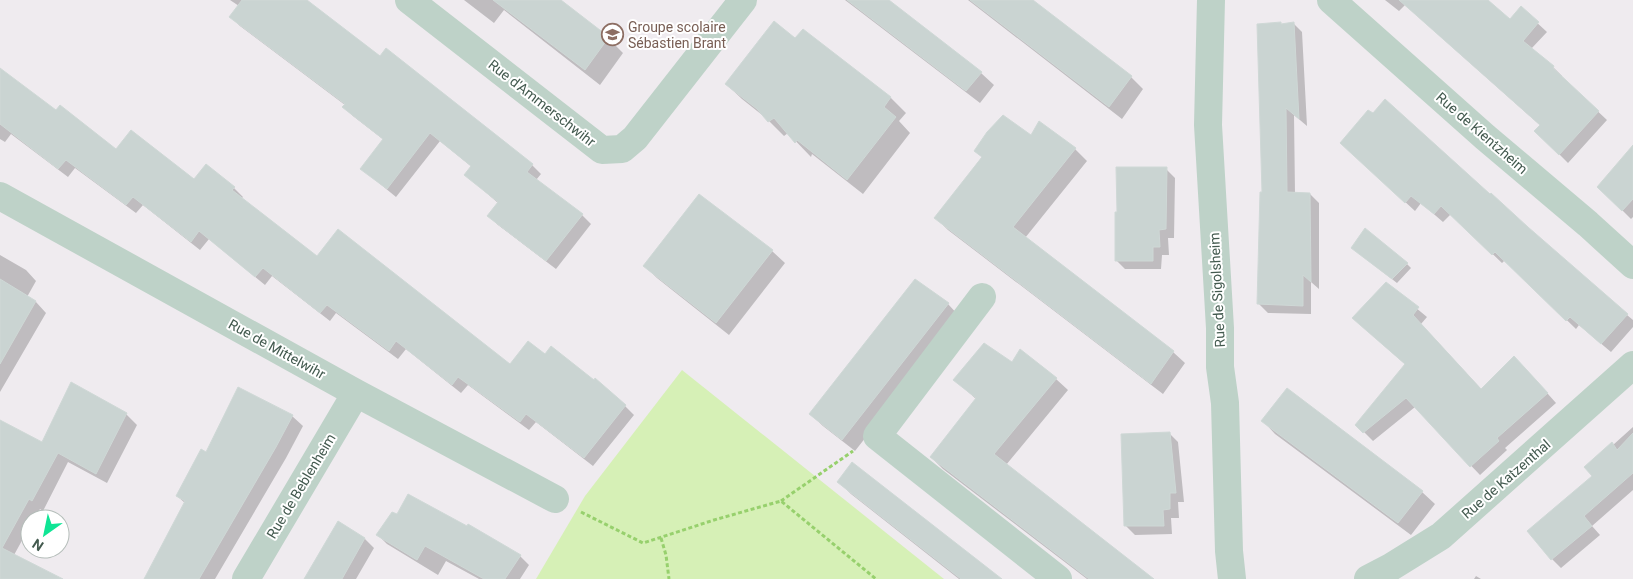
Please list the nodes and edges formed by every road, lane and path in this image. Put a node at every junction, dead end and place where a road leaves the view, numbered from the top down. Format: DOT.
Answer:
graph roads {
  1 [pos="409,0"];
  2 [pos="743,0"];
  3 [pos="1211,0"];
  4 [pos="1331,0"];
  5 [pos="0,196"];
  6 [pos="1633,265"];
  7 [pos="982,297"];
  8 [pos="1633,365"];
  9 [pos="356,393"];
  10 [pos="877,436"];
  11 [pos="555,499"];
  12 [pos="781,500"];
  13 [pos="661,538"];
  14 [pos="246,579"];
  15 [pos="669,579"];
  16 [pos="876,579"];
  17 [pos="1058,579"];
  18 [pos="1232,579"];
  19 [pos="1368,579"];
  1 -- 2 [label="street, Rue d'Ammerschwihr"];
  3 -- 18 [label="street, Rue de Sigolsheim"];
  4 -- 6 [label="street, Rue de Kientzheim"];
  5 -- 9 [label="street, Rue de Mittelwihr"];
  7 -- 10 [label="street"];
  8 -- 19 [label="street, Rue de Katzenthal"];
  9 -- 11 [label="street, Rue de Mittelwihr"];
  9 -- 14 [label="street, Rue de Beblenheim"];
  10 -- 12 [label="path"];
  10 -- 17 [label="street"];
  11 -- 13 [label="path"];
  12 -- 13 [label="path"];
  12 -- 16 [label="path"];
  13 -- 15 [label="path"];
}
